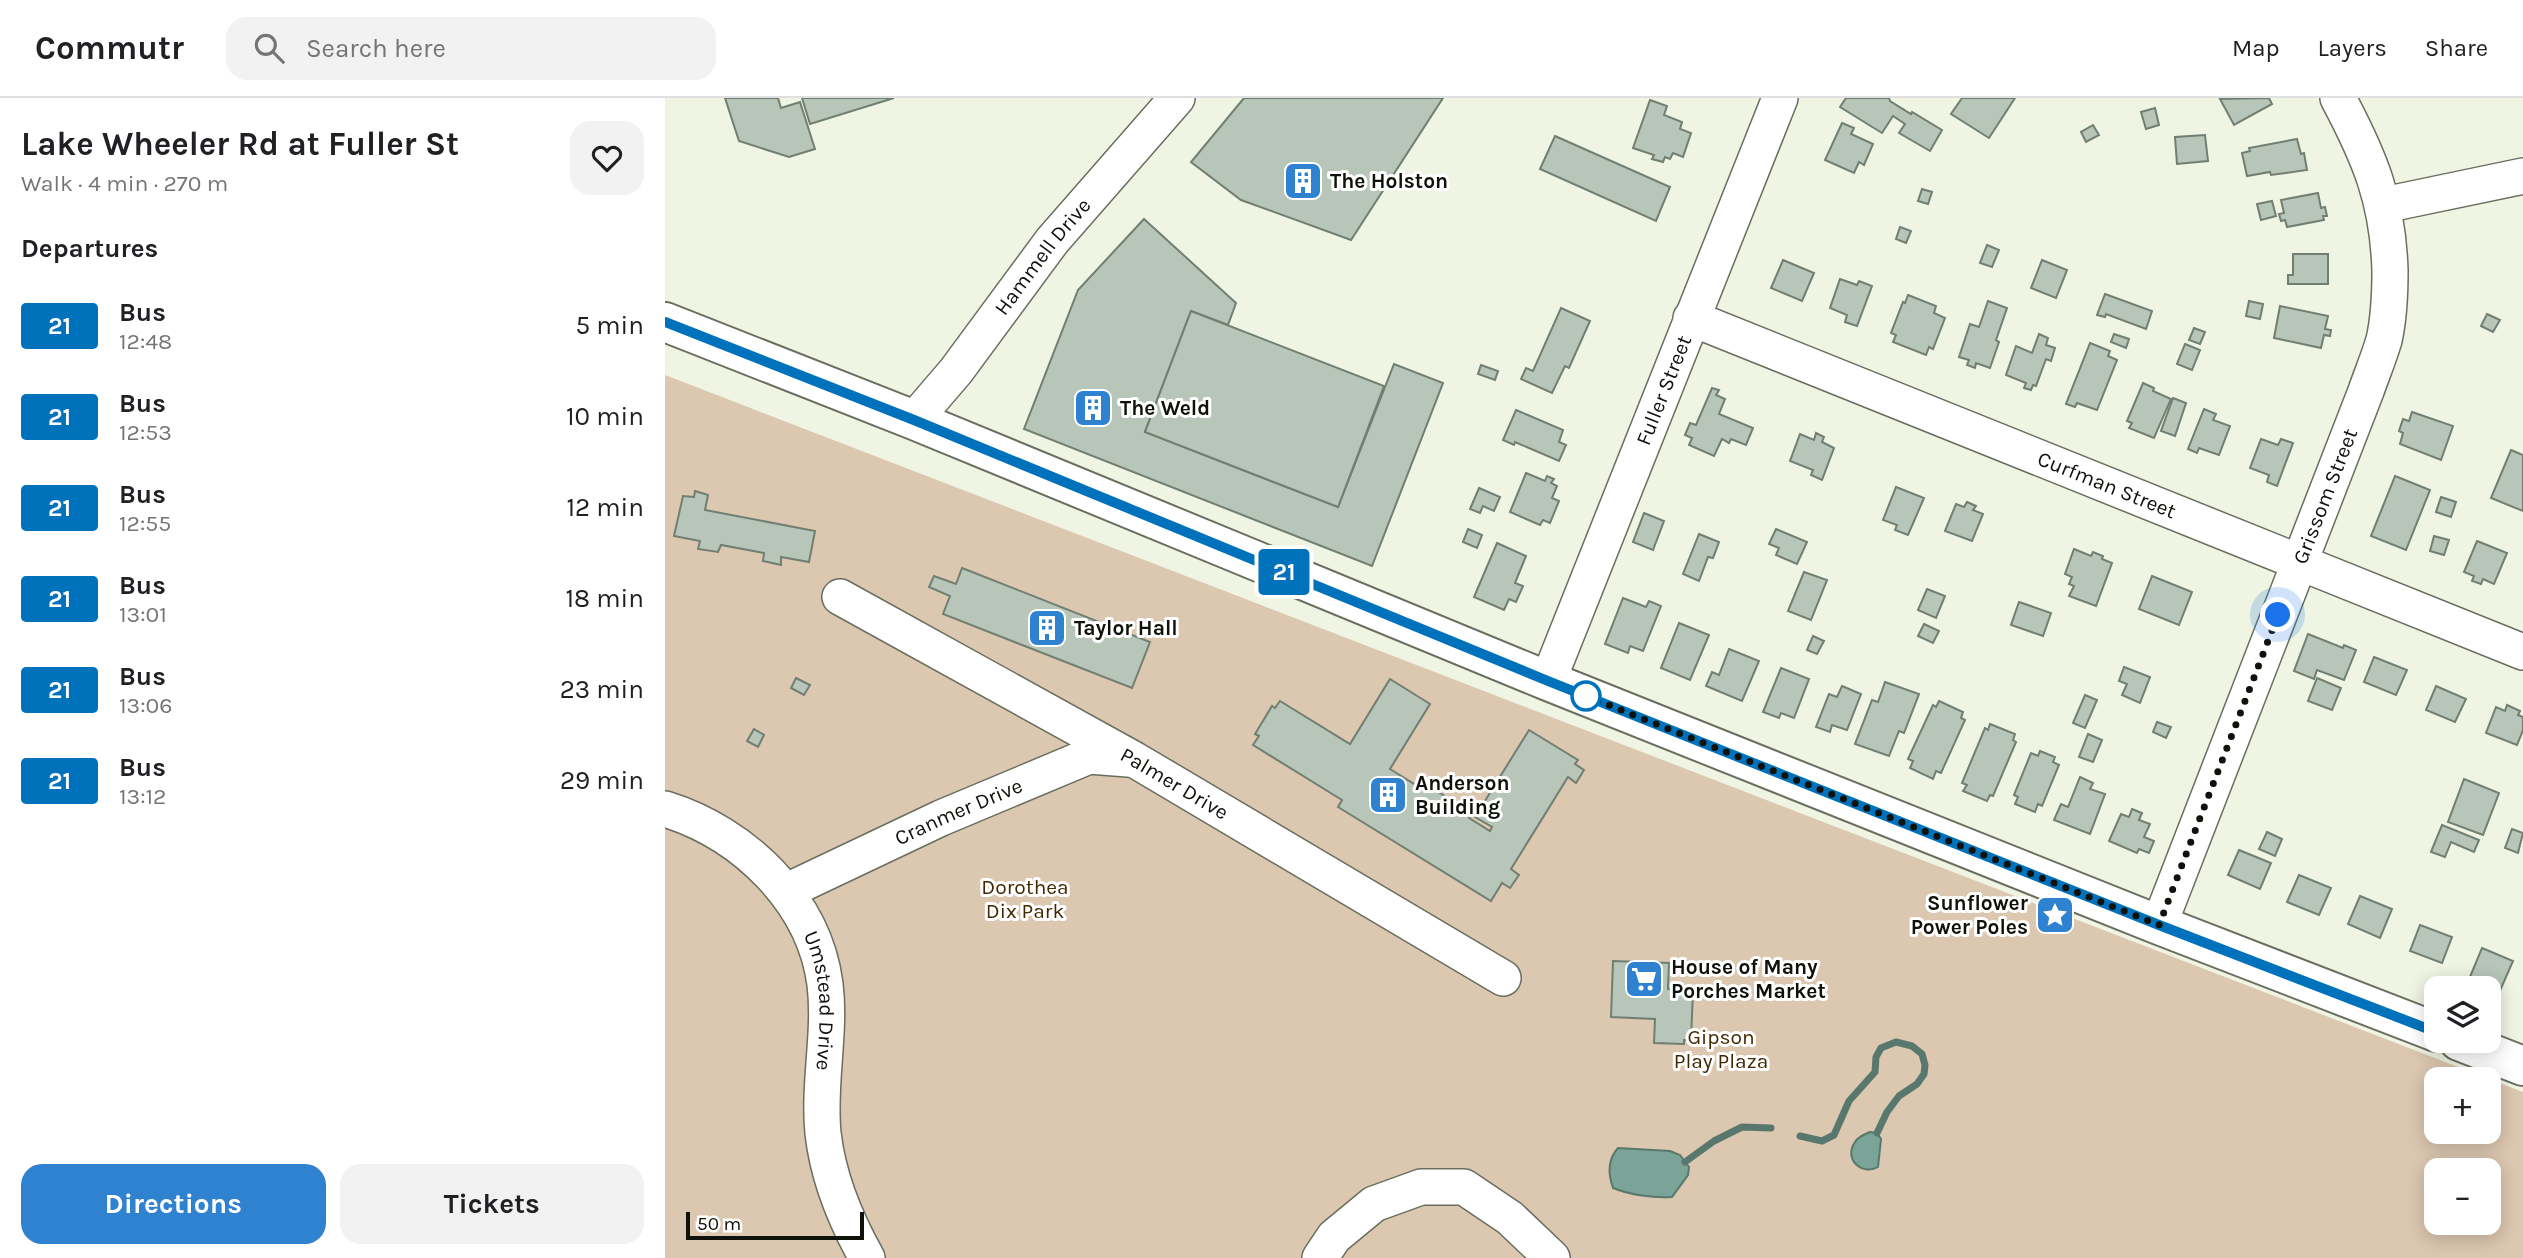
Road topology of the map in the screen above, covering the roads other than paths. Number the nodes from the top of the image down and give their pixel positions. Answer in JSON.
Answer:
{"nodes":[{"id":1,"x":1177,"y":98,"type":"edge"},
{"id":2,"x":1780,"y":98,"type":"edge"},
{"id":3,"x":2338,"y":98,"type":"edge"},
{"id":4,"x":2523,"y":176,"type":"edge"},
{"id":5,"x":2384,"y":205,"type":"junction"},
{"id":6,"x":1691,"y":318,"type":"junction"},
{"id":7,"x":665,"y":322,"type":"edge"},
{"id":8,"x":914,"y":420,"type":"junction"},
{"id":9,"x":2298,"y":563,"type":"junction"},
{"id":10,"x":839,"y":597,"type":"dead end"},
{"id":11,"x":2523,"y":652,"type":"edge"},
{"id":12,"x":1548,"y":681,"type":"junction"},
{"id":13,"x":1135,"y":760,"type":"junction"},
{"id":14,"x":665,"y":809,"type":"edge"},
{"id":15,"x":787,"y":891,"type":"junction"},
{"id":16,"x":2159,"y":925,"type":"junction"},
{"id":17,"x":1503,"y":978,"type":"dead end"},
{"id":18,"x":2424,"y":1027,"type":"edge"},
{"id":19,"x":2490,"y":1053,"type":"edge"},
{"id":20,"x":2523,"y":1066,"type":"edge"},
{"id":21,"x":867,"y":1258,"type":"edge"},
{"id":22,"x":1320,"y":1258,"type":"edge"},
{"id":23,"x":1552,"y":1258,"type":"edge"}],
"edges":[{"from":1,"to":8,"type":"street","name":"Hammell Drive"},
{"from":2,"to":6,"type":"street","name":"Fuller Street"},
{"from":3,"to":5,"type":"street","name":"Grissom Street"},
{"from":4,"to":5,"type":"street"},
{"from":5,"to":9,"type":"street","name":"Grissom Street"},
{"from":6,"to":9,"type":"street","name":"Curfman Street"},
{"from":6,"to":12,"type":"street","name":"Fuller Street"},
{"from":7,"to":8,"type":"main road"},
{"from":8,"to":12,"type":"main road"},
{"from":9,"to":11,"type":"street","name":"Curfman Street"},
{"from":9,"to":16,"type":"street","name":"Grissom Street"},
{"from":10,"to":13,"type":"street","name":"Palmer Drive"},
{"from":12,"to":16,"type":"main road"},
{"from":13,"to":15,"type":"street","name":"Cranmer Drive"},
{"from":13,"to":17,"type":"street","name":"Palmer Drive"},
{"from":14,"to":15,"type":"street","name":"Umstead Drive"},
{"from":15,"to":21,"type":"street","name":"Umstead Drive"},
{"from":16,"to":18,"type":"main road"},
{"from":19,"to":20,"type":"main road"},
{"from":22,"to":23,"type":"street"}]}
